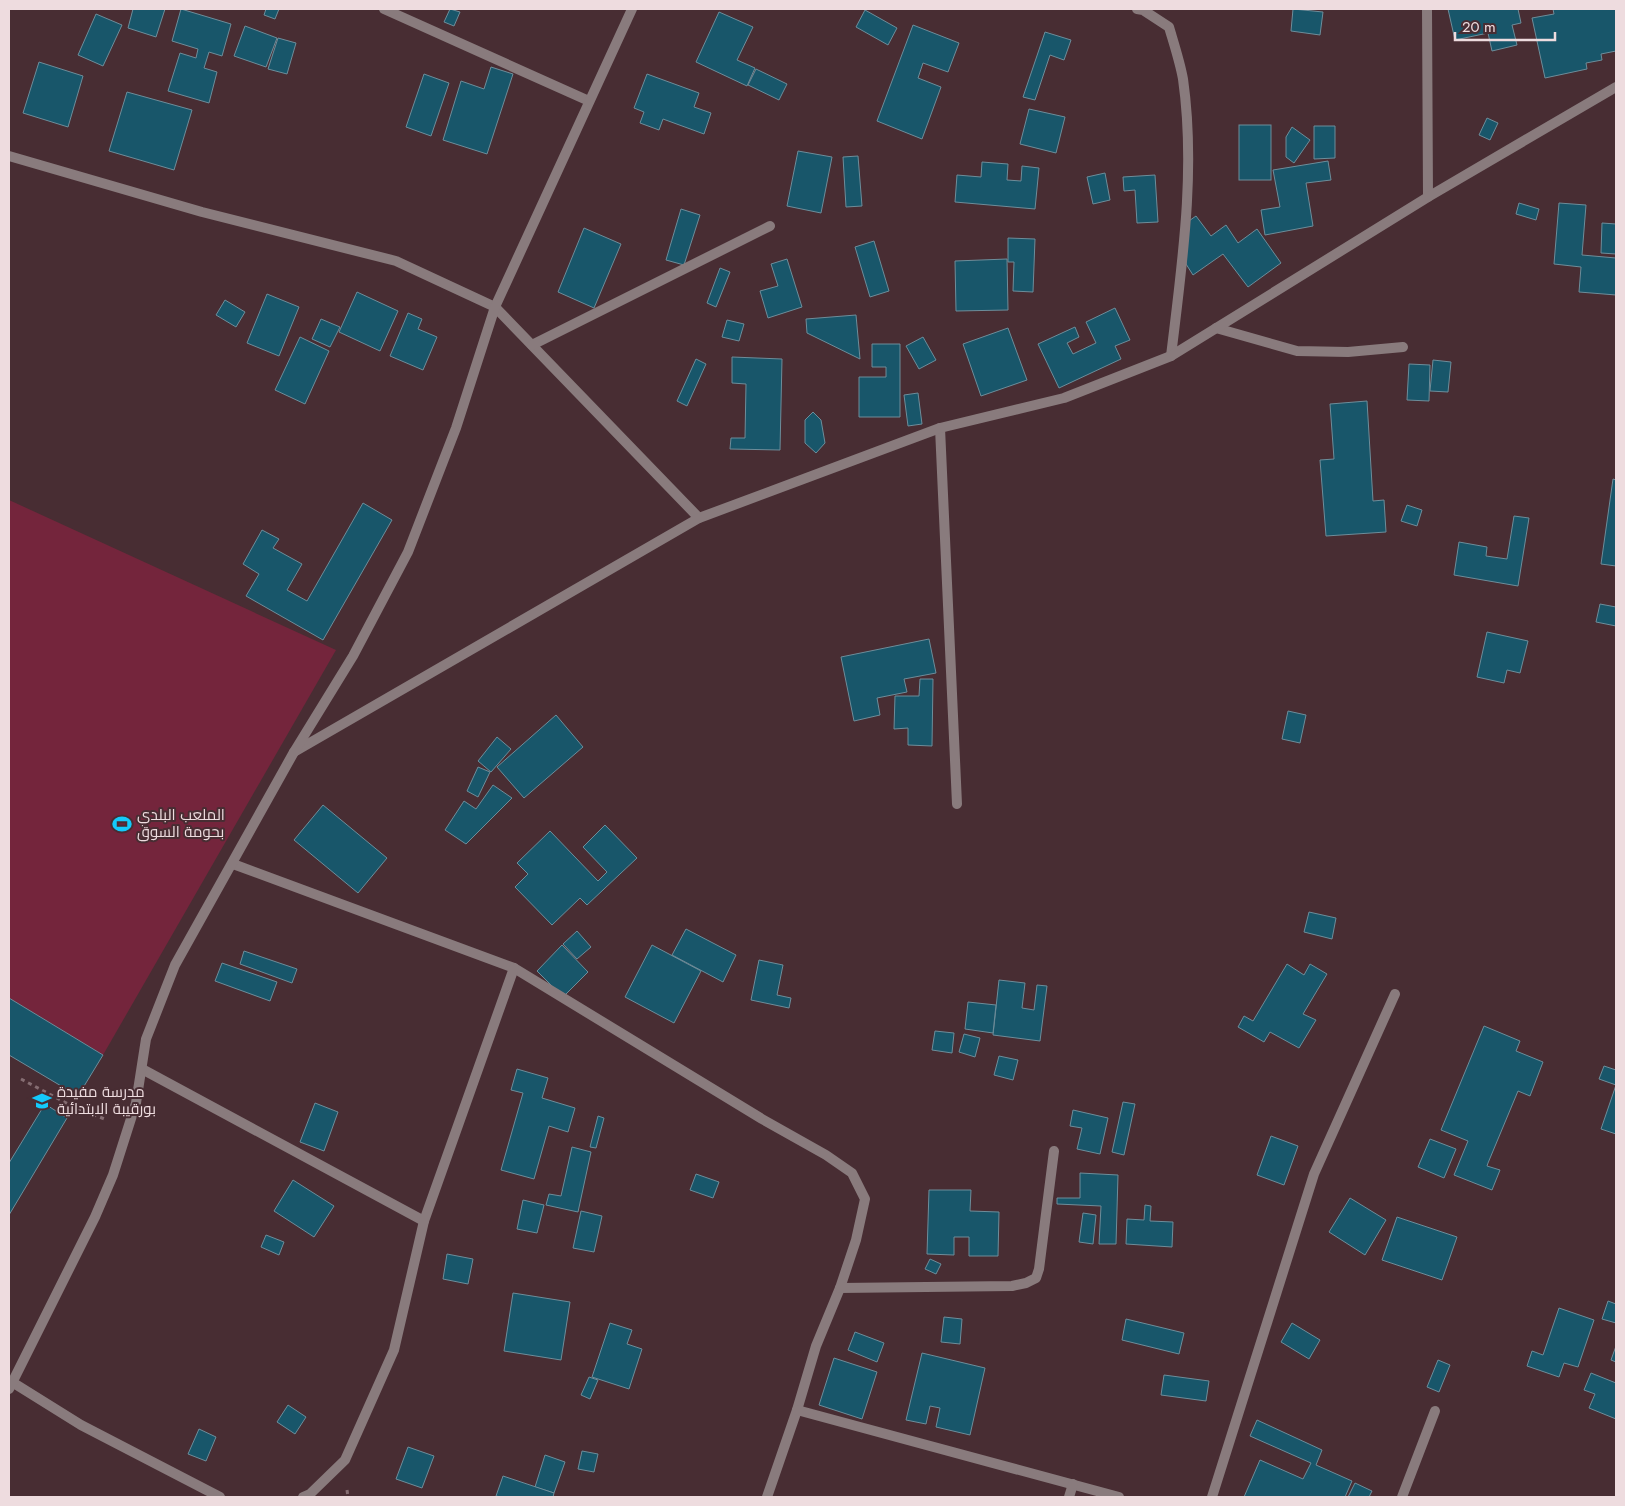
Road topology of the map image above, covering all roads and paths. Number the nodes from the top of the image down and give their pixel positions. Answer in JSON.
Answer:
{"nodes":[{"id":1,"x":384,"y":9,"type":"edge"},
{"id":2,"x":632,"y":9,"type":"edge"},
{"id":3,"x":1136,"y":9,"type":"edge"},
{"id":4,"x":1427,"y":9,"type":"edge"},
{"id":5,"x":1616,"y":87,"type":"edge"},
{"id":6,"x":589,"y":101,"type":"junction"},
{"id":7,"x":9,"y":156,"type":"edge"},
{"id":8,"x":1428,"y":197,"type":"junction"},
{"id":9,"x":770,"y":226,"type":"dead end"},
{"id":10,"x":495,"y":307,"type":"junction"},
{"id":11,"x":1216,"y":328,"type":"junction"},
{"id":12,"x":532,"y":345,"type":"junction"},
{"id":13,"x":1403,"y":347,"type":"dead end"},
{"id":14,"x":1172,"y":356,"type":"junction"},
{"id":15,"x":940,"y":428,"type":"junction"},
{"id":16,"x":699,"y":518,"type":"junction"},
{"id":17,"x":294,"y":752,"type":"junction"},
{"id":18,"x":957,"y":804,"type":"dead end"},
{"id":19,"x":233,"y":864,"type":"junction"},
{"id":20,"x":514,"y":968,"type":"junction"},
{"id":21,"x":1395,"y":994,"type":"dead end"},
{"id":22,"x":142,"y":1069,"type":"junction"},
{"id":23,"x":22,"y":1079,"type":"dead end"},
{"id":24,"x":129,"y":1129,"type":"junction"},
{"id":25,"x":1054,"y":1151,"type":"dead end"},
{"id":26,"x":424,"y":1221,"type":"junction"},
{"id":27,"x":840,"y":1288,"type":"junction"},
{"id":28,"x":11,"y":1385,"type":"edge"},
{"id":29,"x":797,"y":1410,"type":"junction"},
{"id":30,"x":1435,"y":1411,"type":"dead end"},
{"id":31,"x":1073,"y":1484,"type":"junction"},
{"id":32,"x":220,"y":1497,"type":"edge"},
{"id":33,"x":304,"y":1497,"type":"edge"},
{"id":34,"x":767,"y":1497,"type":"edge"},
{"id":35,"x":1068,"y":1497,"type":"edge"},
{"id":36,"x":1119,"y":1497,"type":"edge"},
{"id":37,"x":1212,"y":1497,"type":"edge"},
{"id":38,"x":1402,"y":1497,"type":"edge"}],
"edges":[{"from":1,"to":6,"type":"street"},
{"from":2,"to":6,"type":"street"},
{"from":3,"to":14,"type":"street"},
{"from":4,"to":8,"type":"street"},
{"from":5,"to":8,"type":"street"},
{"from":6,"to":10,"type":"street"},
{"from":7,"to":10,"type":"street"},
{"from":8,"to":11,"type":"street"},
{"from":9,"to":12,"type":"street"},
{"from":10,"to":12,"type":"street"},
{"from":10,"to":17,"type":"street"},
{"from":11,"to":13,"type":"street"},
{"from":11,"to":14,"type":"street"},
{"from":12,"to":16,"type":"street"},
{"from":14,"to":15,"type":"street"},
{"from":15,"to":16,"type":"street"},
{"from":15,"to":18,"type":"street"},
{"from":16,"to":17,"type":"street"},
{"from":17,"to":19,"type":"street"},
{"from":19,"to":20,"type":"street"},
{"from":19,"to":22,"type":"street"},
{"from":20,"to":26,"type":"street"},
{"from":20,"to":27,"type":"street"},
{"from":21,"to":37,"type":"street"},
{"from":22,"to":24,"type":"street"},
{"from":22,"to":26,"type":"street"},
{"from":23,"to":24,"type":"path"},
{"from":24,"to":28,"type":"street"},
{"from":25,"to":27,"type":"street"},
{"from":26,"to":33,"type":"street"},
{"from":27,"to":29,"type":"street"},
{"from":28,"to":32,"type":"street"},
{"from":29,"to":31,"type":"street"},
{"from":29,"to":34,"type":"street"},
{"from":30,"to":38,"type":"street"},
{"from":31,"to":35,"type":"street"},
{"from":31,"to":36,"type":"street"}]}
